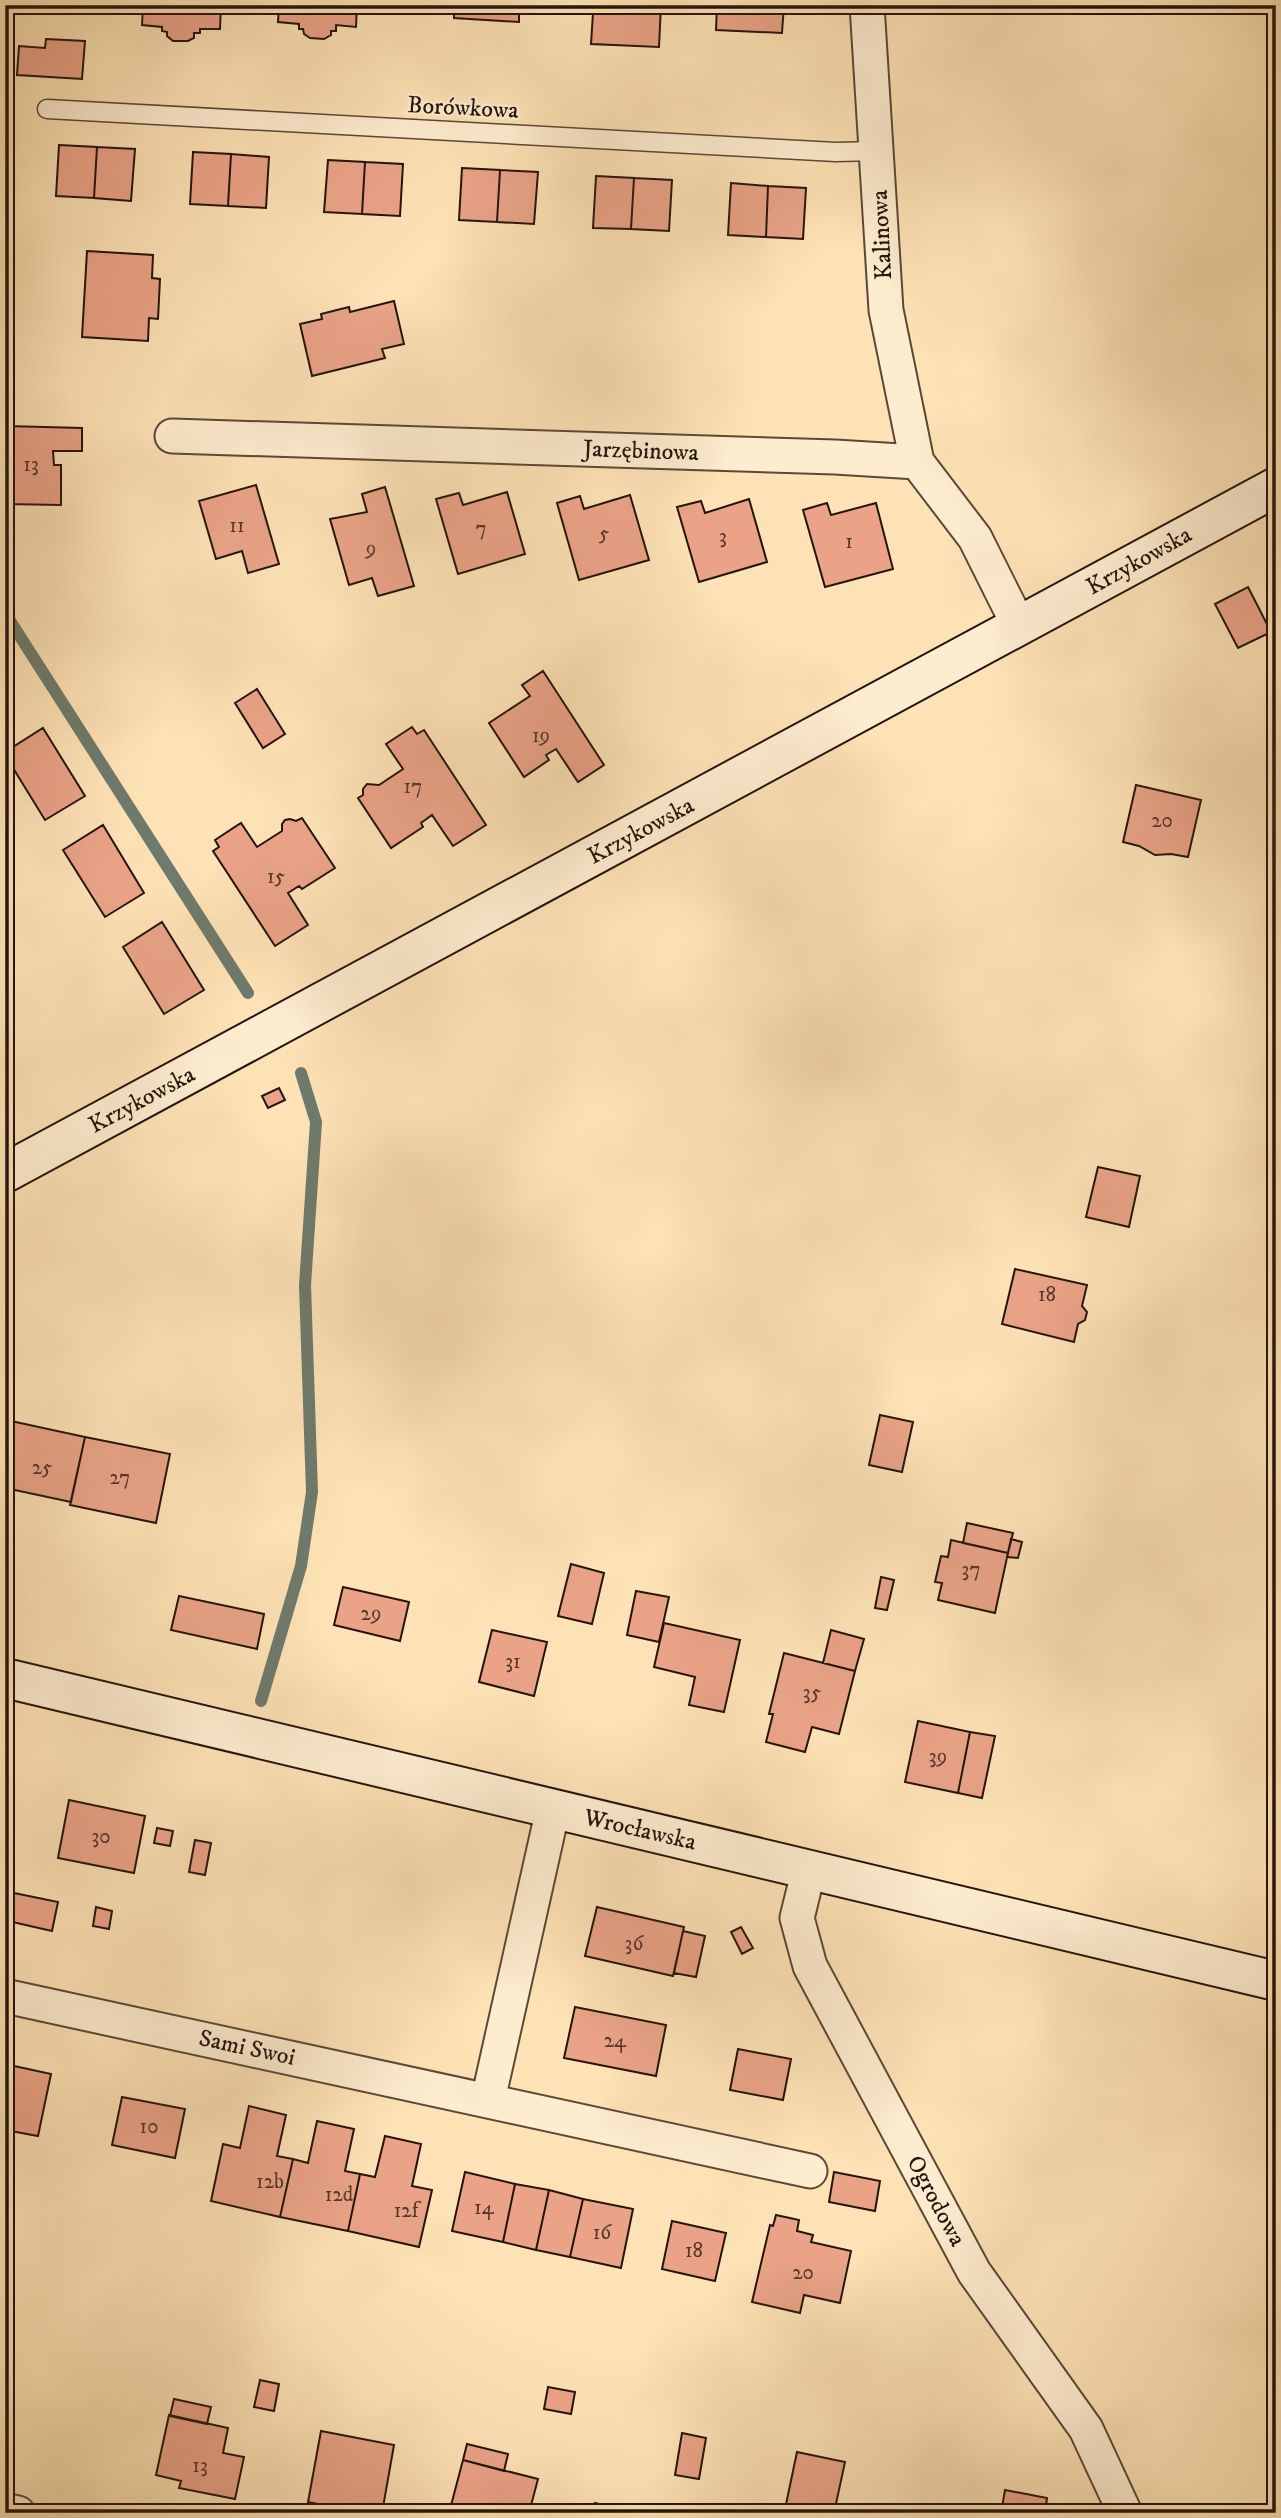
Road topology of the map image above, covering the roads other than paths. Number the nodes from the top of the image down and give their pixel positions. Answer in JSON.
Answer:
{"nodes":[{"id":1,"x":867,"y":5,"type":"edge"},
{"id":2,"x":47,"y":110,"type":"dead end"},
{"id":3,"x":877,"y":151,"type":"junction"},
{"id":4,"x":172,"y":436,"type":"dead end"},
{"id":5,"x":917,"y":462,"type":"junction"},
{"id":6,"x":1276,"y":487,"type":"edge"},
{"id":7,"x":1019,"y":626,"type":"junction"},
{"id":8,"x":5,"y":1173,"type":"edge"},
{"id":9,"x":5,"y":1678,"type":"edge"},
{"id":10,"x":554,"y":1809,"type":"junction"},
{"id":11,"x":809,"y":1869,"type":"junction"},
{"id":12,"x":1276,"y":1981,"type":"edge"},
{"id":13,"x":5,"y":1996,"type":"edge"},
{"id":14,"x":488,"y":2101,"type":"junction"},
{"id":15,"x":810,"y":2171,"type":"dead end"},
{"id":16,"x":5,"y":2510,"type":"edge"},
{"id":17,"x":18,"y":2513,"type":"edge"},
{"id":18,"x":1125,"y":2513,"type":"edge"}],
"edges":[{"from":1,"to":3,"type":"street","name":"Kalinowa"},
{"from":2,"to":3,"type":"lane","name":"Borówkowa"},
{"from":3,"to":5,"type":"street","name":"Kalinowa"},
{"from":4,"to":5,"type":"street","name":"Jarzębinowa"},
{"from":5,"to":7,"type":"street"},
{"from":6,"to":7,"type":"street","name":"Krzykowska"},
{"from":7,"to":8,"type":"street","name":"Krzykowska"},
{"from":9,"to":10,"type":"street","name":"Wrocławska"},
{"from":10,"to":11,"type":"street","name":"Wrocławska"},
{"from":10,"to":14,"type":"street"},
{"from":11,"to":12,"type":"street","name":"Wrocławska"},
{"from":11,"to":18,"type":"street","name":"Ogrodowa"},
{"from":13,"to":14,"type":"street","name":"Sami Swoi"},
{"from":14,"to":15,"type":"street","name":"Sami Swoi"},
{"from":16,"to":17,"type":"street"}]}
